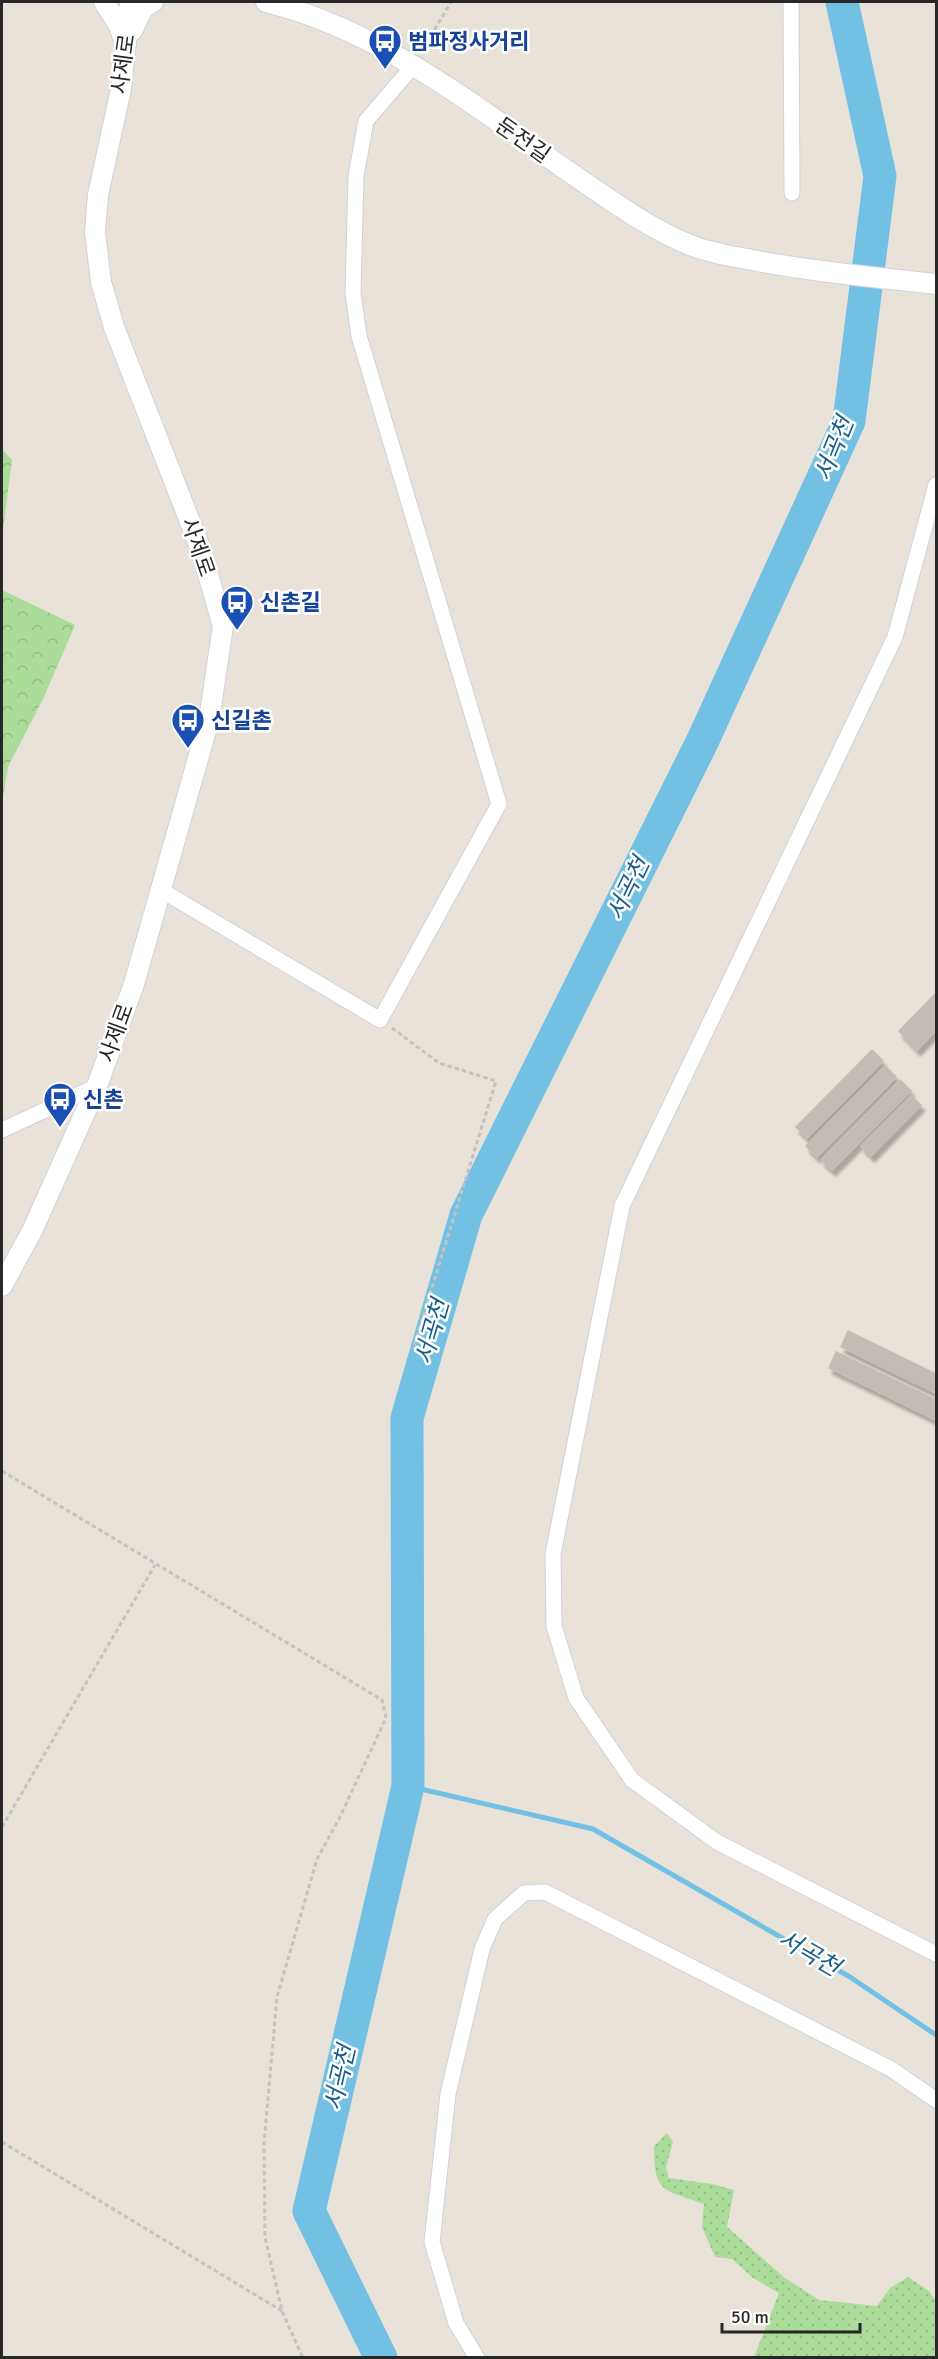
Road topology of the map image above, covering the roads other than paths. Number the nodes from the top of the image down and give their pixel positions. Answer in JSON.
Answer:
{"nodes":[{"id":1,"x":104,"y":2,"type":"edge"},
{"id":2,"x":130,"y":2,"type":"edge"},
{"id":3,"x":153,"y":2,"type":"edge"},
{"id":4,"x":266,"y":2,"type":"edge"},
{"id":5,"x":791,"y":2,"type":"edge"},
{"id":6,"x":126,"y":45,"type":"junction"},
{"id":7,"x":413,"y":66,"type":"junction"},
{"id":8,"x":792,"y":193,"type":"dead end"},
{"id":9,"x":936,"y":284,"type":"edge"},
{"id":10,"x":936,"y":485,"type":"edge"},
{"id":11,"x":161,"y":890,"type":"junction"},
{"id":12,"x":97,"y":1086,"type":"junction"},
{"id":13,"x":2,"y":1130,"type":"edge"},
{"id":14,"x":2,"y":1286,"type":"edge"},
{"id":15,"x":936,"y":1954,"type":"edge"},
{"id":16,"x":936,"y":2100,"type":"edge"},
{"id":17,"x":477,"y":2358,"type":"edge"}],
"edges":[{"from":1,"to":6,"type":"street"},
{"from":2,"to":6,"type":"street","name":"사제로"},
{"from":3,"to":6,"type":"street"},
{"from":4,"to":7,"type":"street","name":"둔전길"},
{"from":5,"to":8,"type":"street"},
{"from":6,"to":11,"type":"street","name":"사제로"},
{"from":7,"to":9,"type":"street","name":"둔전길"},
{"from":7,"to":11,"type":"street"},
{"from":10,"to":15,"type":"street"},
{"from":11,"to":12,"type":"street","name":"사제로"},
{"from":12,"to":13,"type":"street"},
{"from":12,"to":14,"type":"street","name":"사제로"},
{"from":16,"to":17,"type":"street"}]}
